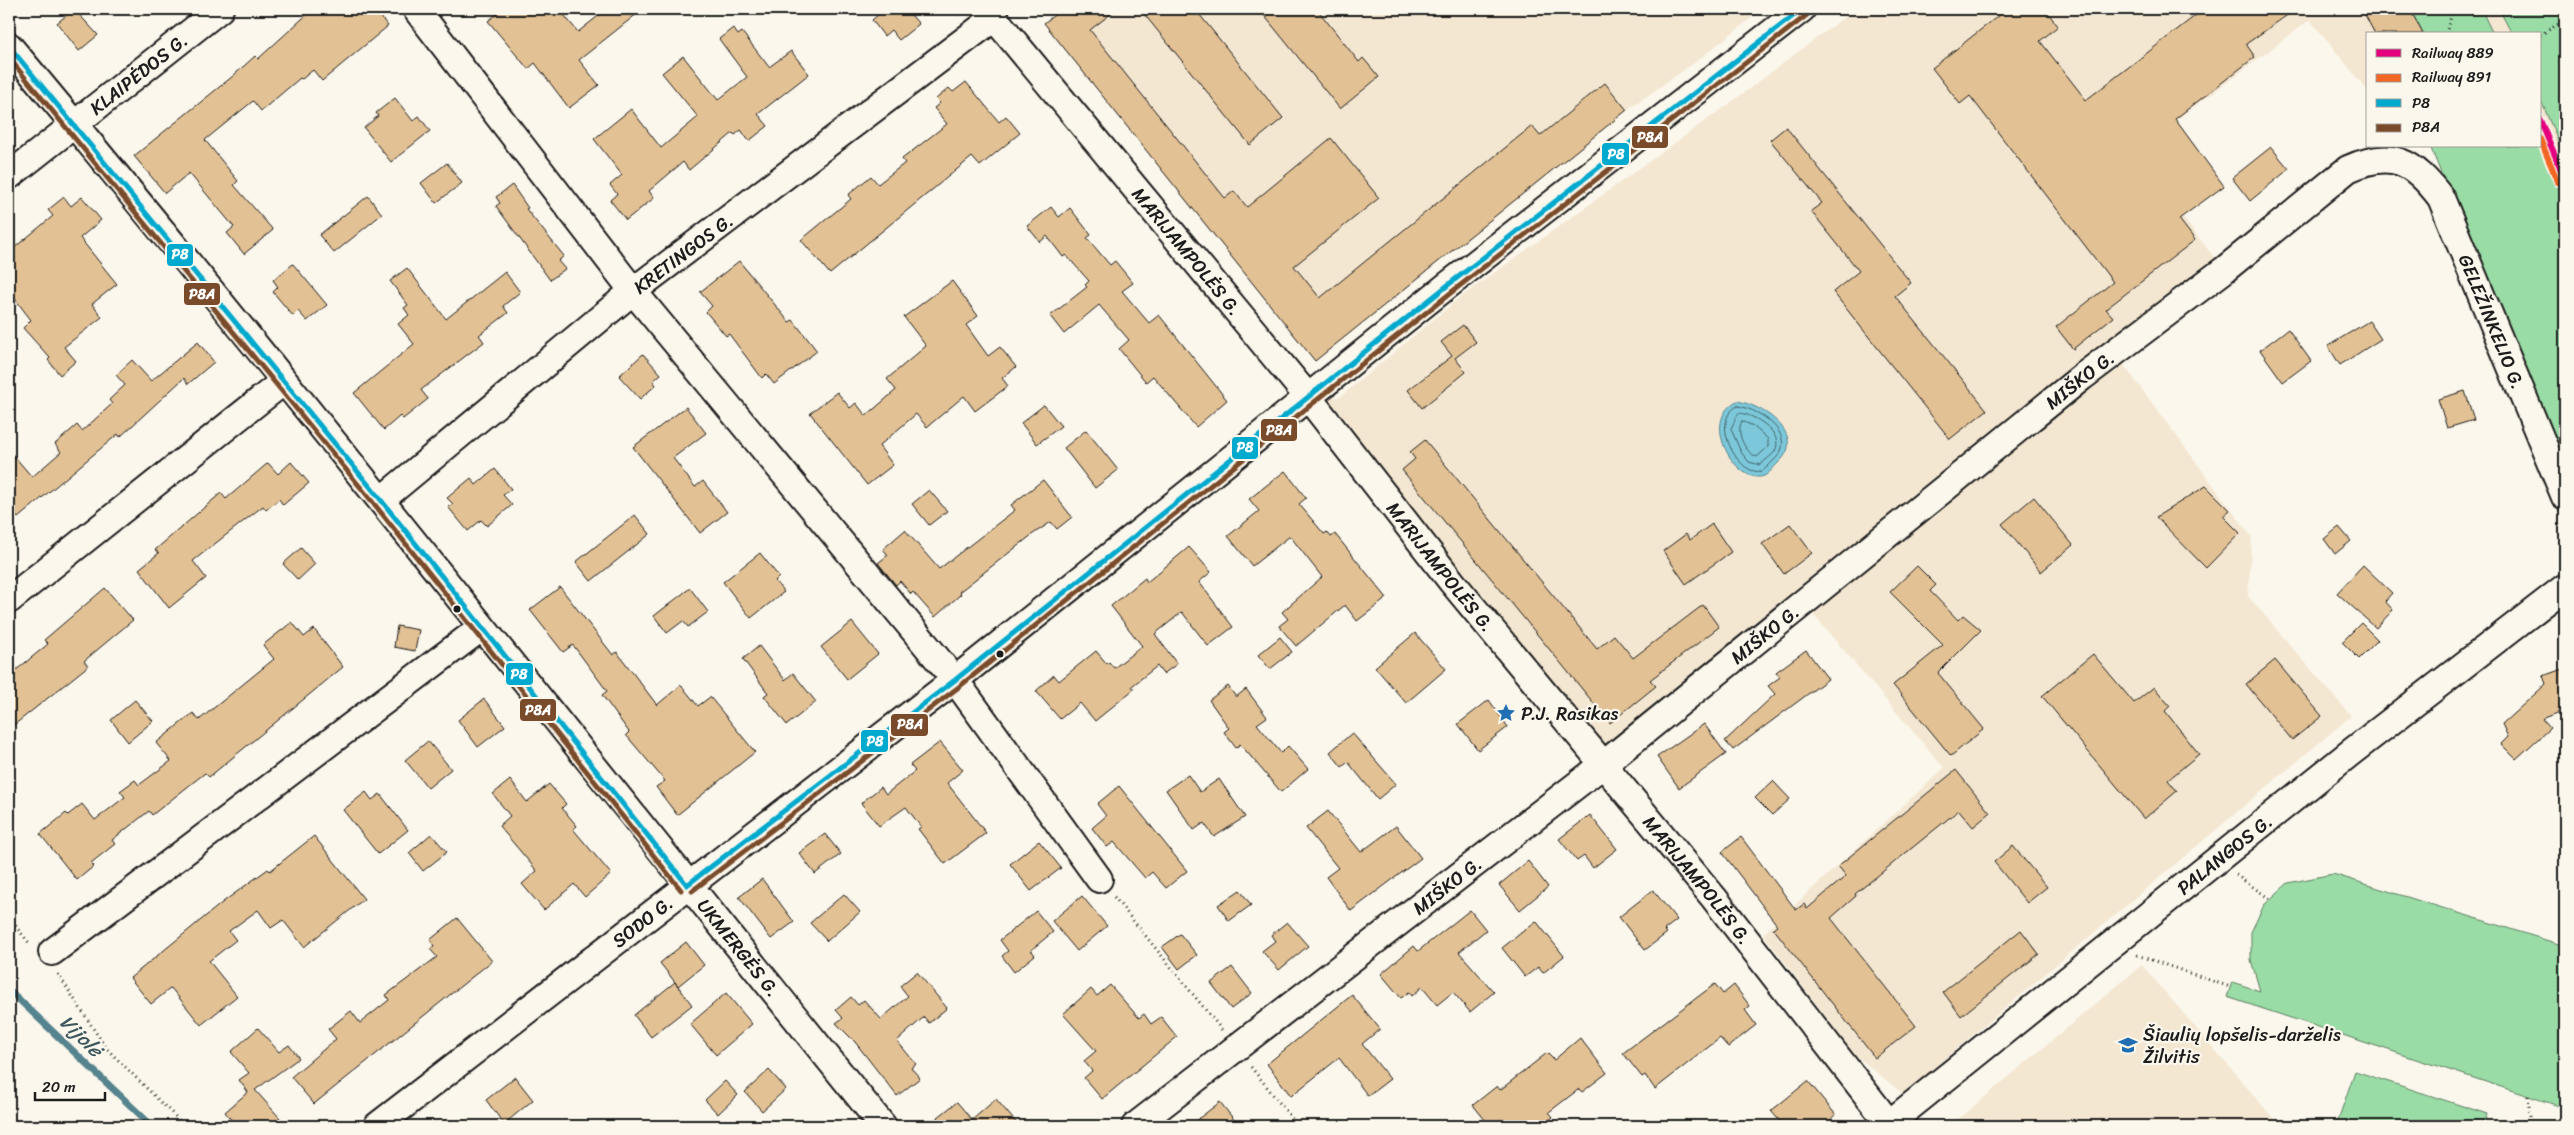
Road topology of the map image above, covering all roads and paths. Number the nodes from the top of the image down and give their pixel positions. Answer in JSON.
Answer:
{"nodes":[{"id":1,"x":220,"y":9,"type":"edge"},
{"id":2,"x":416,"y":9,"type":"edge"},
{"id":3,"x":1802,"y":9,"type":"edge"},
{"id":4,"x":2453,"y":9,"type":"edge"},
{"id":5,"x":991,"y":13,"type":"edge"},
{"id":6,"x":2565,"y":20,"type":"edge"},
{"id":7,"x":2447,"y":32,"type":"edge"},
{"id":8,"x":2542,"y":33,"type":"edge"},
{"id":9,"x":9,"y":46,"type":"edge"},
{"id":10,"x":74,"y":124,"type":"junction"},
{"id":11,"x":2398,"y":161,"type":"joint"},
{"id":12,"x":9,"y":176,"type":"edge"},
{"id":13,"x":633,"y":291,"type":"junction"},
{"id":14,"x":284,"y":382,"type":"junction"},
{"id":15,"x":1308,"y":397,"type":"junction"},
{"id":16,"x":2565,"y":497,"type":"edge"},
{"id":17,"x":381,"y":500,"type":"junction"},
{"id":18,"x":2565,"y":587,"type":"edge"},
{"id":19,"x":9,"y":600,"type":"edge"},
{"id":20,"x":482,"y":628,"type":"junction"},
{"id":21,"x":954,"y":680,"type":"junction"},
{"id":22,"x":1604,"y":764,"type":"junction"},
{"id":23,"x":2217,"y":860,"type":"junction"},
{"id":24,"x":1099,"y":879,"type":"joint"},
{"id":25,"x":687,"y":885,"type":"junction"},
{"id":26,"x":2270,"y":899,"type":"dead end"},
{"id":27,"x":9,"y":912,"type":"edge"},
{"id":28,"x":2111,"y":946,"type":"junction"},
{"id":29,"x":48,"y":951,"type":"junction"},
{"id":30,"x":2230,"y":987,"type":"dead end"},
{"id":31,"x":1235,"y":1047,"type":"junction"},
{"id":32,"x":2528,"y":1096,"type":"dead end"},
{"id":33,"x":185,"y":1126,"type":"edge"},
{"id":34,"x":378,"y":1126,"type":"edge"},
{"id":35,"x":883,"y":1126,"type":"edge"},
{"id":36,"x":1135,"y":1126,"type":"edge"},
{"id":37,"x":1298,"y":1126,"type":"edge"},
{"id":38,"x":1889,"y":1126,"type":"edge"},
{"id":39,"x":2531,"y":1126,"type":"edge"}],
"edges":[{"from":1,"to":10,"type":"street","name":"KLAIPĖDOS G."},
{"from":2,"to":13,"type":"street"},
{"from":3,"to":15,"type":"street","name":"SODO G."},
{"from":4,"to":7,"type":"path"},
{"from":5,"to":13,"type":"street","name":"KRETINGOS G."},
{"from":5,"to":15,"type":"street","name":"MARIJAMPOLĖS G."},
{"from":6,"to":8,"type":"path"},
{"from":9,"to":10,"type":"street","name":"UKMERGĖS G."},
{"from":10,"to":12,"type":"street","name":"KLAIPĖDOS G."},
{"from":10,"to":14,"type":"street","name":"UKMERGĖS G."},
{"from":11,"to":16,"type":"street","name":"GELEŽINKELIO G."},
{"from":11,"to":22,"type":"street","name":"MIŠKO G."},
{"from":13,"to":17,"type":"street","name":"KRETINGOS G."},
{"from":13,"to":21,"type":"street"},
{"from":14,"to":17,"type":"street","name":"UKMERGĖS G."},
{"from":14,"to":19,"type":"street"},
{"from":15,"to":21,"type":"street","name":"SODO G."},
{"from":15,"to":22,"type":"street","name":"MARIJAMPOLĖS G."},
{"from":17,"to":20,"type":"street","name":"UKMERGĖS G."},
{"from":18,"to":23,"type":"street","name":"PALANGOS G."},
{"from":20,"to":25,"type":"street","name":"UKMERGĖS G."},
{"from":20,"to":29,"type":"street"},
{"from":21,"to":24,"type":"street"},
{"from":21,"to":25,"type":"street","name":"SODO G."},
{"from":22,"to":31,"type":"street","name":"MIŠKO G."},
{"from":22,"to":38,"type":"street","name":"MARIJAMPOLĖS G."},
{"from":23,"to":26,"type":"path"},
{"from":23,"to":28,"type":"street","name":"PALANGOS G."},
{"from":24,"to":31,"type":"path"},
{"from":25,"to":34,"type":"street","name":"SODO G."},
{"from":25,"to":35,"type":"street","name":"UKMERGĖS G."},
{"from":27,"to":29,"type":"path"},
{"from":28,"to":30,"type":"path"},
{"from":28,"to":38,"type":"street","name":"PALANGOS G."},
{"from":29,"to":33,"type":"path"},
{"from":31,"to":36,"type":"street","name":"MIŠKO G."},
{"from":31,"to":37,"type":"path"},
{"from":32,"to":39,"type":"path"}]}
